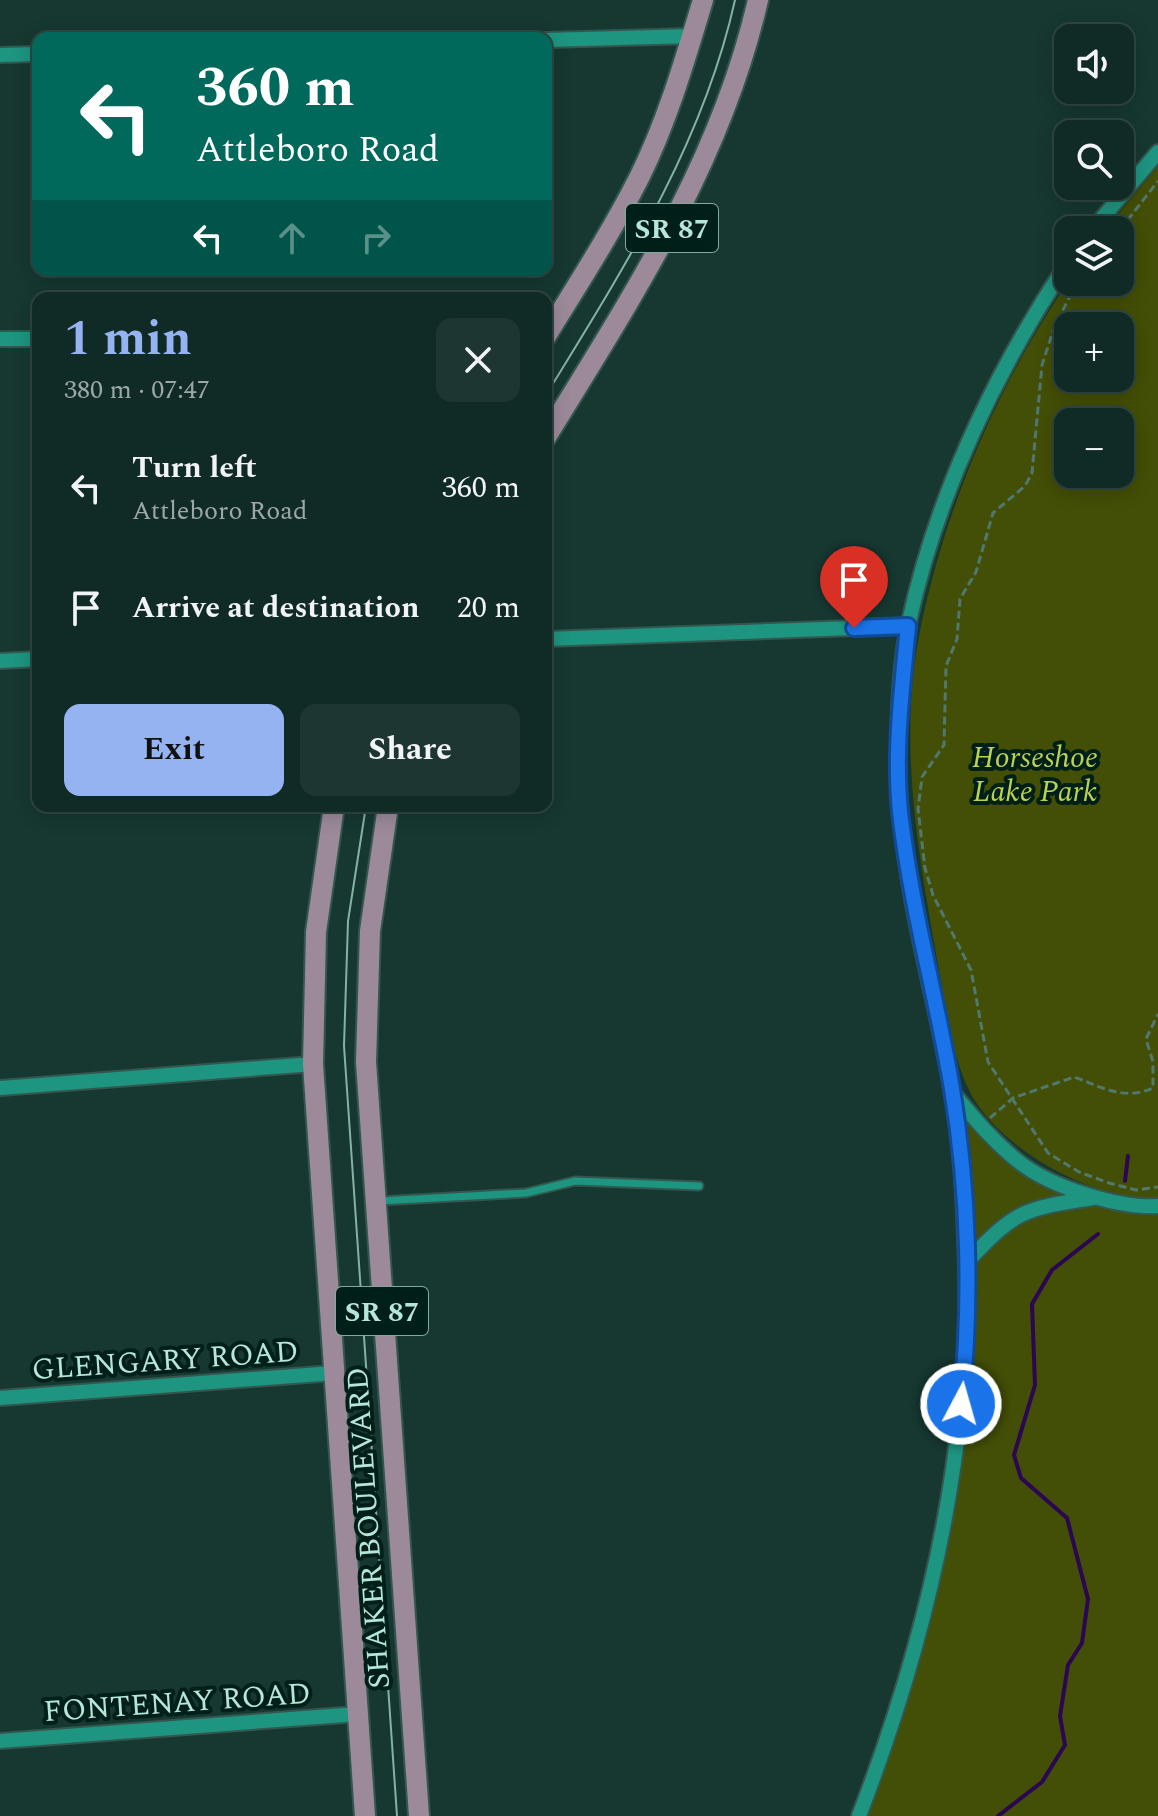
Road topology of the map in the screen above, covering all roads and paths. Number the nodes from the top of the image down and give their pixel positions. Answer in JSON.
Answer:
{"nodes":[{"id":1,"x":703,"y":0,"type":"edge"},
{"id":2,"x":758,"y":0,"type":"edge"},
{"id":3,"x":692,"y":36,"type":"junction"},
{"id":4,"x":552,"y":40,"type":"edge"},
{"id":5,"x":32,"y":54,"type":"edge"},
{"id":6,"x":0,"y":55,"type":"edge"},
{"id":7,"x":1158,"y":152,"type":"edge"},
{"id":8,"x":1158,"y":181,"type":"edge"},
{"id":9,"x":1104,"y":216,"type":"edge"},
{"id":10,"x":1131,"y":216,"type":"edge"},
{"id":11,"x":1054,"y":286,"type":"edge"},
{"id":12,"x":1070,"y":296,"type":"edge"},
{"id":13,"x":552,"y":326,"type":"edge"},
{"id":14,"x":0,"y":339,"type":"edge"},
{"id":15,"x":32,"y":339,"type":"edge"},
{"id":16,"x":552,"y":427,"type":"edge"},
{"id":17,"x":908,"y":626,"type":"junction"},
{"id":18,"x":552,"y":639,"type":"edge"},
{"id":19,"x":32,"y":659,"type":"edge"},
{"id":20,"x":0,"y":661,"type":"edge"},
{"id":21,"x":333,"y":812,"type":"edge"},
{"id":22,"x":387,"y":812,"type":"edge"},
{"id":23,"x":1158,"y":1014,"type":"edge"},
{"id":24,"x":313,"y":1064,"type":"junction"},
{"id":25,"x":0,"y":1088,"type":"edge"},
{"id":26,"x":952,"y":1092,"type":"junction"},
{"id":27,"x":1013,"y":1098,"type":"junction"},
{"id":28,"x":982,"y":1126,"type":"junction"},
{"id":29,"x":699,"y":1186,"type":"dead end"},
{"id":30,"x":1158,"y":1187,"type":"edge"},
{"id":31,"x":1094,"y":1198,"type":"junction"},
{"id":32,"x":375,"y":1201,"type":"junction"},
{"id":33,"x":1158,"y":1206,"type":"edge"},
{"id":34,"x":966,"y":1263,"type":"junction"},
{"id":35,"x":334,"y":1373,"type":"junction"},
{"id":36,"x":0,"y":1398,"type":"edge"},
{"id":37,"x":358,"y":1714,"type":"junction"},
{"id":38,"x":0,"y":1741,"type":"edge"},
{"id":39,"x":365,"y":1816,"type":"edge"},
{"id":40,"x":419,"y":1816,"type":"edge"},
{"id":41,"x":859,"y":1816,"type":"edge"}],
"edges":[{"from":1,"to":3,"type":"main road","number":"SR 87"},
{"from":2,"to":16,"type":"main road","number":"SR 87"},
{"from":3,"to":4,"type":"street"},
{"from":3,"to":13,"type":"main road","number":"SR 87"},
{"from":5,"to":6,"type":"street"},
{"from":7,"to":9,"type":"street"},
{"from":8,"to":10,"type":"path"},
{"from":11,"to":17,"type":"street"},
{"from":12,"to":27,"type":"path"},
{"from":14,"to":15,"type":"street"},
{"from":17,"to":18,"type":"street"},
{"from":17,"to":26,"type":"street"},
{"from":19,"to":20,"type":"street"},
{"from":21,"to":24,"type":"main road","name":"SHAKER BOULEVARD","number":"SR 87"},
{"from":22,"to":32,"type":"main road","name":"SHAKER BOULEVARD","number":"SR 87"},
{"from":23,"to":27,"type":"path"},
{"from":24,"to":25,"type":"street"},
{"from":24,"to":35,"type":"main road","name":"SHAKER BOULEVARD","number":"SR 87"},
{"from":26,"to":28,"type":"street"},
{"from":26,"to":34,"type":"street"},
{"from":27,"to":28,"type":"path"},
{"from":27,"to":30,"type":"path"},
{"from":28,"to":31,"type":"street"},
{"from":29,"to":32,"type":"lane"},
{"from":31,"to":33,"type":"street"},
{"from":31,"to":34,"type":"street"},
{"from":32,"to":40,"type":"main road","name":"SHAKER BOULEVARD","number":"SR 87"},
{"from":34,"to":41,"type":"street"},
{"from":35,"to":36,"type":"street","name":"GLENGARY ROAD"},
{"from":35,"to":37,"type":"main road","name":"SHAKER BOULEVARD","number":"SR 87"},
{"from":37,"to":38,"type":"street","name":"FONTENAY ROAD"},
{"from":37,"to":39,"type":"main road","name":"SHAKER BOULEVARD","number":"SR 87"}]}
